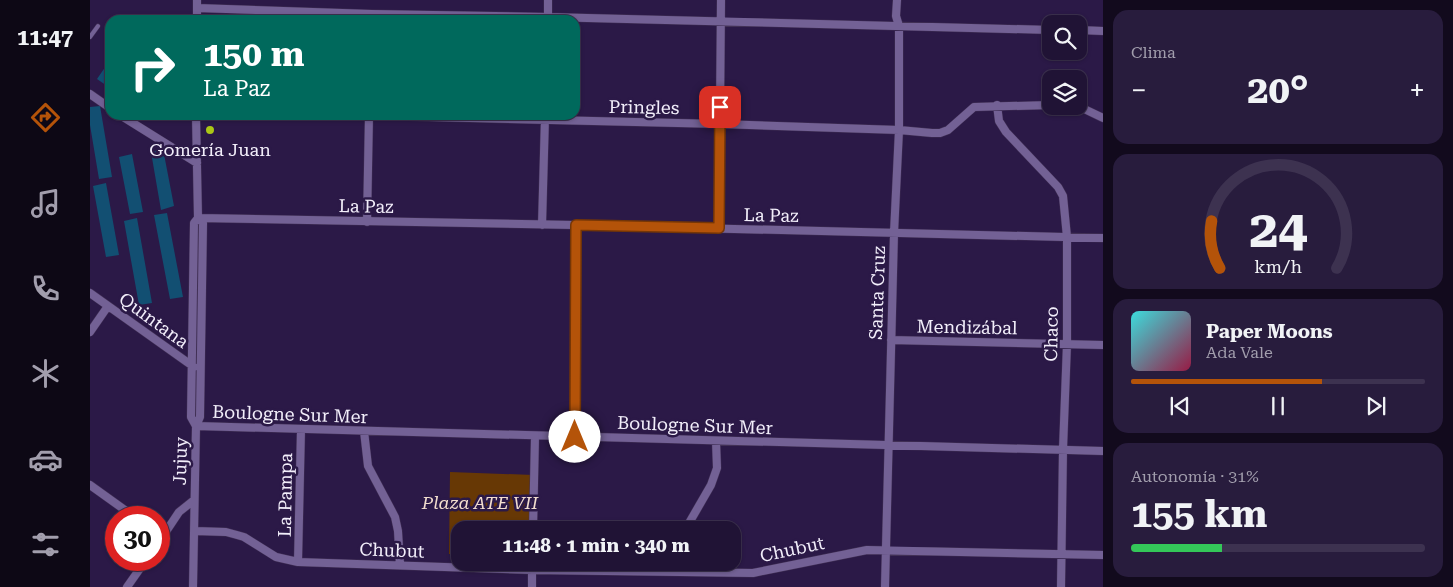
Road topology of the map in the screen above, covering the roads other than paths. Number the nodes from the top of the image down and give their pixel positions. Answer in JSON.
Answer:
{"nodes":[{"id":1,"x":548,"y":0,"type":"edge"},
{"id":2,"x":722,"y":0,"type":"edge"},
{"id":3,"x":897,"y":0,"type":"edge"},
{"id":4,"x":197,"y":4,"type":"edge"},
{"id":5,"x":345,"y":15,"type":"edge"},
{"id":6,"x":548,"y":15,"type":"edge"},
{"id":7,"x":580,"y":19,"type":"edge"},
{"id":8,"x":721,"y":21,"type":"junction"},
{"id":9,"x":98,"y":26,"type":"dead end"},
{"id":10,"x":899,"y":26,"type":"junction"},
{"id":11,"x":1042,"y":30,"type":"edge"},
{"id":12,"x":1087,"y":30,"type":"edge"},
{"id":13,"x":1103,"y":31,"type":"edge"},
{"id":14,"x":90,"y":37,"type":"edge"},
{"id":15,"x":90,"y":94,"type":"edge"},
{"id":16,"x":105,"y":104,"type":"edge"},
{"id":17,"x":997,"y":105,"type":"junction"},
{"id":18,"x":1042,"y":105,"type":"edge"},
{"id":19,"x":1087,"y":110,"type":"edge"},
{"id":20,"x":580,"y":118,"type":"edge"},
{"id":21,"x":1103,"y":118,"type":"edge"},
{"id":22,"x":128,"y":120,"type":"edge"},
{"id":23,"x":196,"y":120,"type":"edge"},
{"id":24,"x":369,"y":120,"type":"edge"},
{"id":25,"x":545,"y":120,"type":"edge"},
{"id":26,"x":720,"y":124,"type":"junction"},
{"id":27,"x":900,"y":130,"type":"junction"},
{"id":28,"x":197,"y":163,"type":"junction"},
{"id":29,"x":198,"y":218,"type":"junction"},
{"id":30,"x":367,"y":222,"type":"junction"},
{"id":31,"x":542,"y":225,"type":"junction"},
{"id":32,"x":576,"y":225,"type":"junction"},
{"id":33,"x":719,"y":228,"type":"junction"},
{"id":34,"x":894,"y":233,"type":"junction"},
{"id":35,"x":1067,"y":237,"type":"junction"},
{"id":36,"x":1103,"y":238,"type":"edge"},
{"id":37,"x":90,"y":293,"type":"edge"},
{"id":38,"x":108,"y":306,"type":"junction"},
{"id":39,"x":90,"y":332,"type":"edge"},
{"id":40,"x":891,"y":340,"type":"junction"},
{"id":41,"x":1067,"y":344,"type":"junction"},
{"id":42,"x":1103,"y":345,"type":"edge"},
{"id":43,"x":191,"y":365,"type":"junction"},
{"id":44,"x":200,"y":371,"type":"junction"},
{"id":45,"x":196,"y":426,"type":"junction"},
{"id":46,"x":301,"y":429,"type":"junction"},
{"id":47,"x":364,"y":431,"type":"junction"},
{"id":48,"x":535,"y":436,"type":"junction"},
{"id":49,"x":575,"y":437,"type":"junction"},
{"id":50,"x":716,"y":441,"type":"junction"},
{"id":51,"x":888,"y":445,"type":"junction"},
{"id":52,"x":1063,"y":449,"type":"junction"},
{"id":53,"x":1103,"y":451,"type":"edge"},
{"id":54,"x":90,"y":485,"type":"edge"},
{"id":55,"x":194,"y":500,"type":"junction"},
{"id":56,"x":119,"y":506,"type":"edge"},
{"id":57,"x":533,"y":521,"type":"edge"},
{"id":58,"x":690,"y":521,"type":"edge"},
{"id":59,"x":170,"y":524,"type":"edge"},
{"id":60,"x":194,"y":531,"type":"junction"},
{"id":61,"x":886,"y":551,"type":"junction"},
{"id":62,"x":1062,"y":554,"type":"junction"},
{"id":63,"x":1103,"y":555,"type":"edge"},
{"id":64,"x":298,"y":562,"type":"junction"},
{"id":65,"x":400,"y":565,"type":"junction"},
{"id":66,"x":451,"y":565,"type":"edge"},
{"id":67,"x":138,"y":571,"type":"edge"},
{"id":68,"x":532,"y":571,"type":"edge"},
{"id":69,"x":652,"y":571,"type":"edge"},
{"id":70,"x":676,"y":572,"type":"joint"},
{"id":71,"x":127,"y":587,"type":"edge"},
{"id":72,"x":193,"y":587,"type":"edge"},
{"id":73,"x":532,"y":587,"type":"edge"},
{"id":74,"x":885,"y":587,"type":"edge"},
{"id":75,"x":1061,"y":587,"type":"edge"}],
"edges":[{"from":1,"to":6,"type":"street"},
{"from":2,"to":8,"type":"street"},
{"from":3,"to":10,"type":"street","name":"Santa Cruz"},
{"from":4,"to":5,"type":"street"},
{"from":7,"to":8,"type":"street"},
{"from":8,"to":10,"type":"street"},
{"from":8,"to":26,"type":"street"},
{"from":9,"to":14,"type":"lane"},
{"from":10,"to":11,"type":"street"},
{"from":10,"to":27,"type":"street","name":"Santa Cruz"},
{"from":12,"to":13,"type":"street"},
{"from":15,"to":16,"type":"street"},
{"from":17,"to":18,"type":"street","name":"Pringles"},
{"from":17,"to":27,"type":"street","name":"Pringles"},
{"from":17,"to":35,"type":"street","name":"Chaco"},
{"from":19,"to":21,"type":"street"},
{"from":20,"to":26,"type":"street","name":"Pringles"},
{"from":22,"to":28,"type":"street"},
{"from":23,"to":28,"type":"street"},
{"from":24,"to":30,"type":"street"},
{"from":25,"to":31,"type":"street"},
{"from":26,"to":27,"type":"street","name":"Pringles"},
{"from":26,"to":33,"type":"street"},
{"from":27,"to":34,"type":"street","name":"Santa Cruz"},
{"from":28,"to":29,"type":"street"},
{"from":29,"to":30,"type":"street","name":"La Paz"},
{"from":29,"to":43,"type":"street"},
{"from":29,"to":44,"type":"street"},
{"from":30,"to":31,"type":"street","name":"La Paz"},
{"from":31,"to":32,"type":"street","name":"La Paz"},
{"from":32,"to":33,"type":"street","name":"La Paz"},
{"from":32,"to":49,"type":"street"},
{"from":33,"to":34,"type":"street","name":"La Paz"},
{"from":34,"to":35,"type":"street","name":"La Paz"},
{"from":34,"to":40,"type":"street","name":"Santa Cruz"},
{"from":35,"to":36,"type":"street","name":"La Paz"},
{"from":35,"to":41,"type":"street","name":"Chaco"},
{"from":37,"to":38,"type":"street","name":"Quintana"},
{"from":38,"to":39,"type":"street"},
{"from":38,"to":43,"type":"street","name":"Quintana"},
{"from":40,"to":41,"type":"street","name":"Mendizábal"},
{"from":40,"to":51,"type":"street","name":"Santa Cruz"},
{"from":41,"to":42,"type":"street","name":"Mendizábal"},
{"from":41,"to":52,"type":"street","name":"Chaco"},
{"from":43,"to":44,"type":"street","name":"Quintana"},
{"from":43,"to":45,"type":"street"},
{"from":44,"to":45,"type":"street"},
{"from":45,"to":46,"type":"street","name":"Boulogne Sur Mer"},
{"from":45,"to":55,"type":"street","name":"Jujuy"},
{"from":46,"to":47,"type":"street","name":"Boulogne Sur Mer"},
{"from":46,"to":64,"type":"street","name":"La Pampa"},
{"from":47,"to":48,"type":"street","name":"Boulogne Sur Mer"},
{"from":47,"to":65,"type":"street"},
{"from":48,"to":49,"type":"street","name":"Boulogne Sur Mer"},
{"from":48,"to":57,"type":"street"},
{"from":49,"to":50,"type":"street","name":"Boulogne Sur Mer"},
{"from":50,"to":51,"type":"street","name":"Boulogne Sur Mer"},
{"from":50,"to":58,"type":"street"},
{"from":51,"to":52,"type":"street","name":"Boulogne Sur Mer"},
{"from":51,"to":61,"type":"street","name":"Santa Cruz"},
{"from":52,"to":53,"type":"street","name":"Boulogne Sur Mer"},
{"from":52,"to":62,"type":"street","name":"Chaco"},
{"from":54,"to":56,"type":"street"},
{"from":55,"to":59,"type":"street"},
{"from":55,"to":60,"type":"street","name":"Jujuy"},
{"from":60,"to":64,"type":"street","name":"Chubut"},
{"from":60,"to":72,"type":"street","name":"Jujuy"},
{"from":61,"to":62,"type":"street","name":"Chubut"},
{"from":61,"to":70,"type":"street","name":"Chubut"},
{"from":61,"to":74,"type":"street","name":"Santa Cruz"},
{"from":62,"to":63,"type":"street","name":"Chubut"},
{"from":62,"to":75,"type":"street","name":"Chaco"},
{"from":64,"to":65,"type":"street","name":"Chubut"},
{"from":65,"to":66,"type":"street","name":"Chubut"},
{"from":67,"to":71,"type":"street"},
{"from":68,"to":73,"type":"street"},
{"from":69,"to":70,"type":"street","name":"Chubut"}]}
